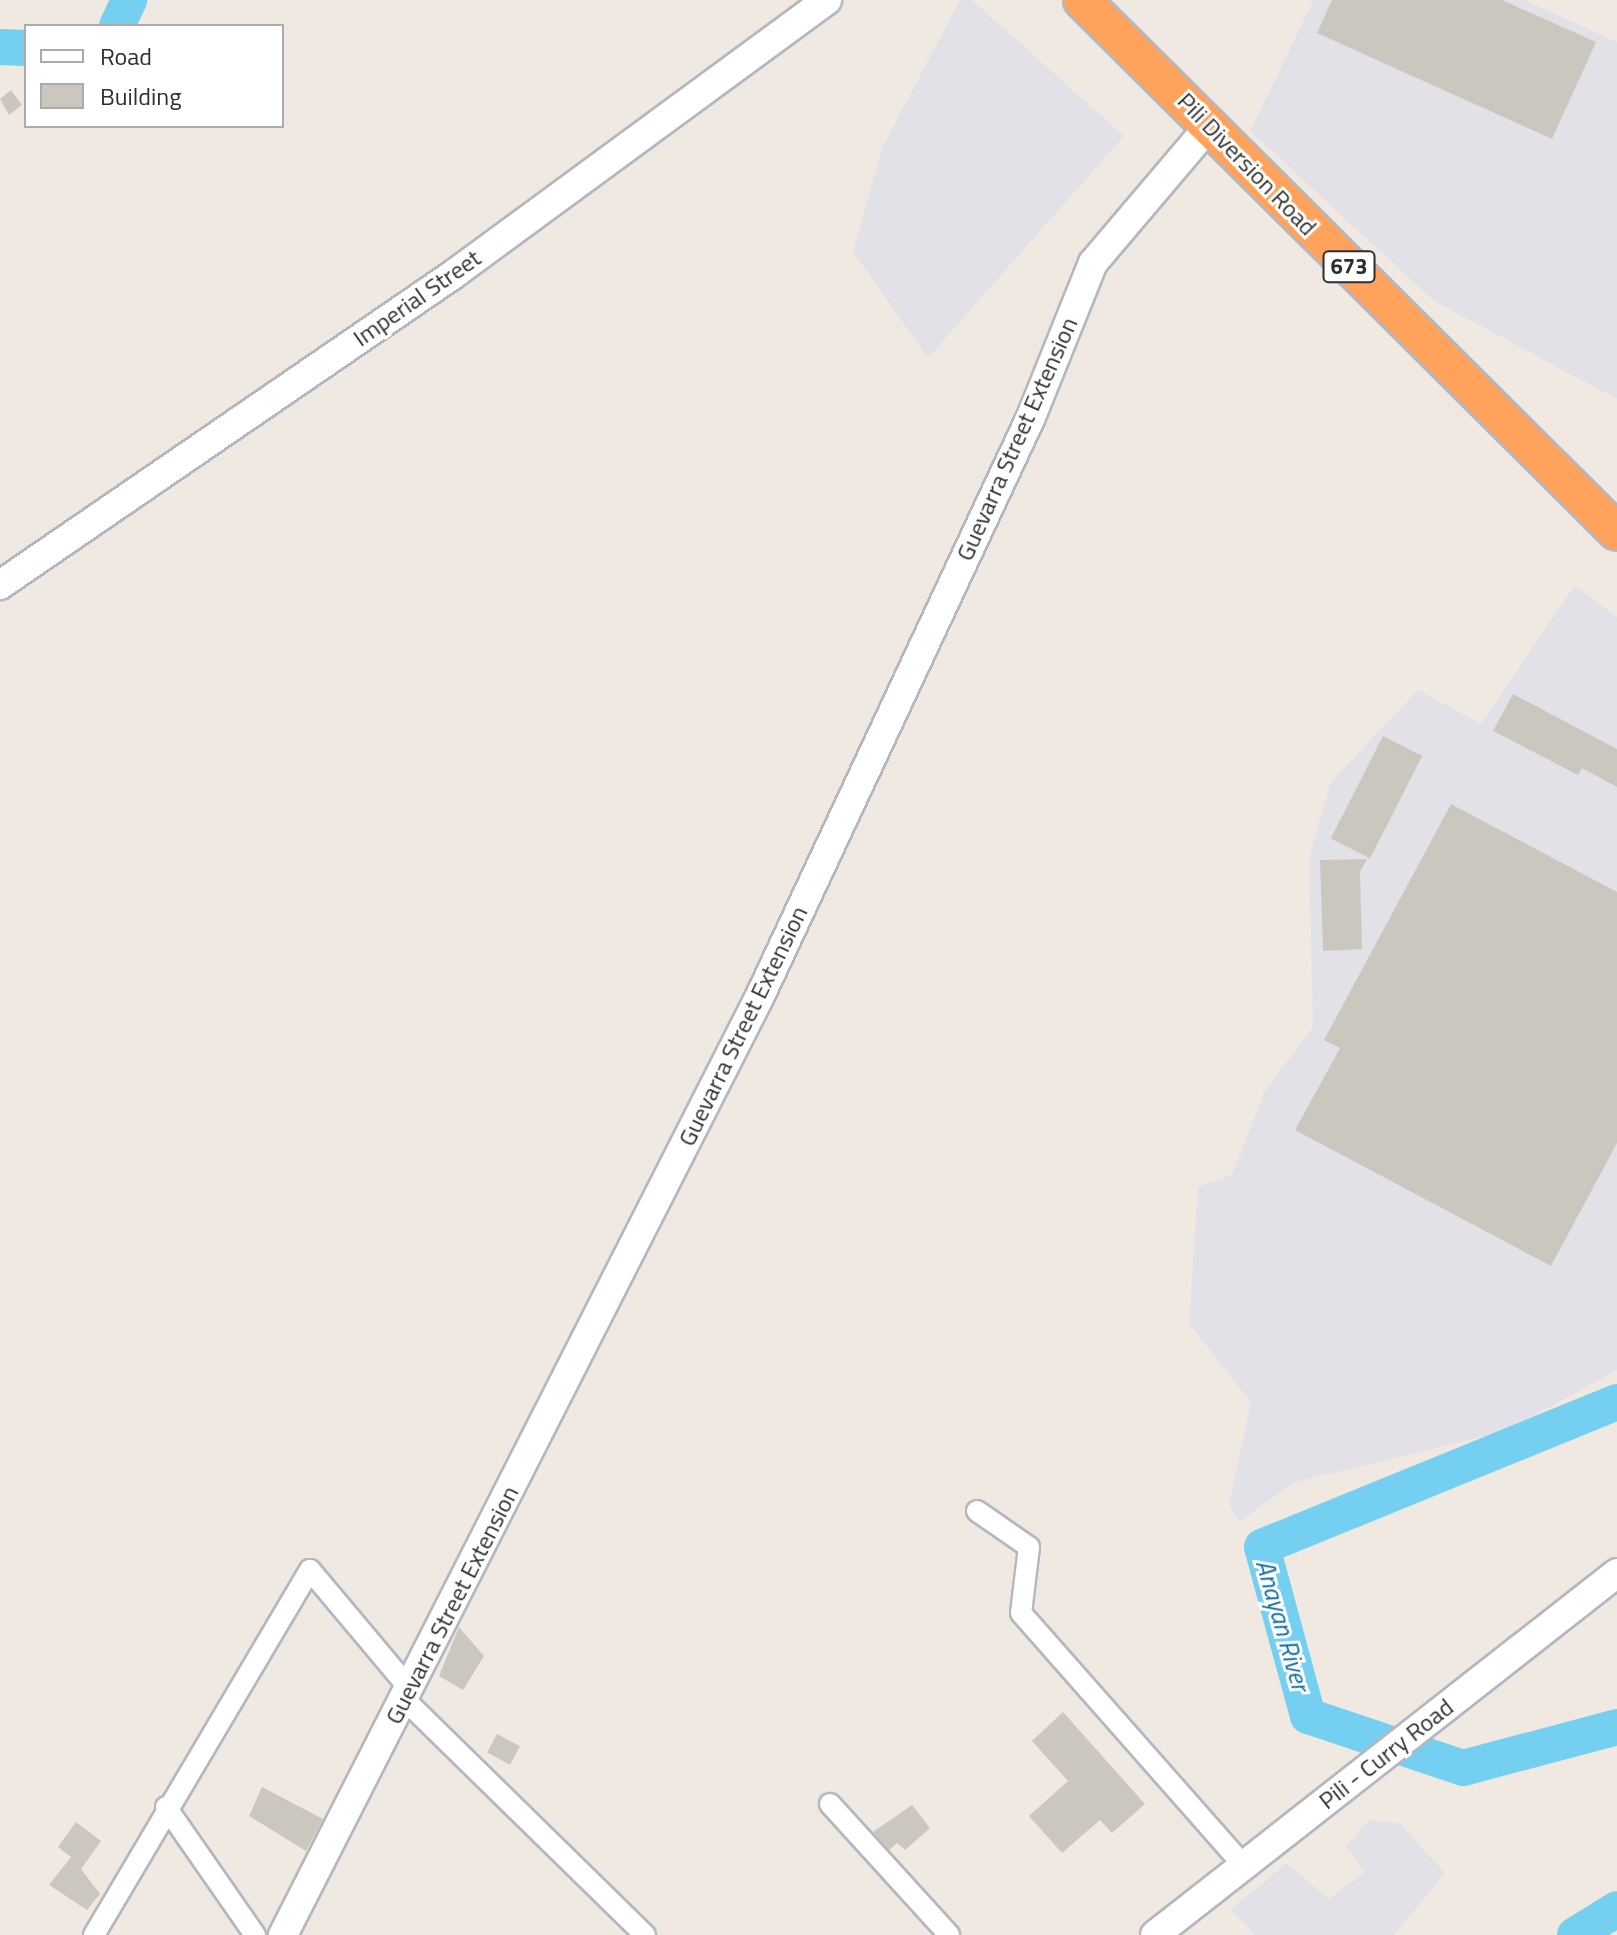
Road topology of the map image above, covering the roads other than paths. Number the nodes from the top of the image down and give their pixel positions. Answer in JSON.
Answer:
{"nodes":[{"id":1,"x":827,"y":0,"type":"edge"},
{"id":2,"x":1082,"y":0,"type":"edge"},
{"id":3,"x":1209,"y":126,"type":"junction"},
{"id":4,"x":1617,"y":532,"type":"edge"},
{"id":5,"x":0,"y":585,"type":"edge"},
{"id":6,"x":977,"y":1511,"type":"dead end"},
{"id":7,"x":1617,"y":1573,"type":"edge"},
{"id":8,"x":407,"y":1695,"type":"junction"},
{"id":9,"x":830,"y":1804,"type":"dead end"},
{"id":10,"x":166,"y":1807,"type":"junction"},
{"id":11,"x":1244,"y":1866,"type":"junction"},
{"id":12,"x":94,"y":1935,"type":"edge"},
{"id":13,"x":255,"y":1935,"type":"edge"},
{"id":14,"x":283,"y":1935,"type":"edge"},
{"id":15,"x":645,"y":1935,"type":"edge"},
{"id":16,"x":949,"y":1935,"type":"edge"},
{"id":17,"x":1155,"y":1935,"type":"edge"}],
"edges":[{"from":1,"to":5,"type":"street","name":"Imperial Street"},
{"from":2,"to":3,"type":"highway","name":"Pili Diversion Road","number":"673"},
{"from":3,"to":4,"type":"highway","name":"Pili Diversion Road","number":"673"},
{"from":3,"to":8,"type":"street","name":"Guevarra Street Extension"},
{"from":6,"to":11,"type":"street"},
{"from":7,"to":11,"type":"street","name":"Pili - Curry Road"},
{"from":8,"to":10,"type":"street"},
{"from":8,"to":14,"type":"street","name":"Guevarra Street Extension"},
{"from":8,"to":15,"type":"street"},
{"from":9,"to":16,"type":"street"},
{"from":10,"to":12,"type":"street"},
{"from":10,"to":13,"type":"street"},
{"from":11,"to":17,"type":"street","name":"Pili - Curry Road"}]}
